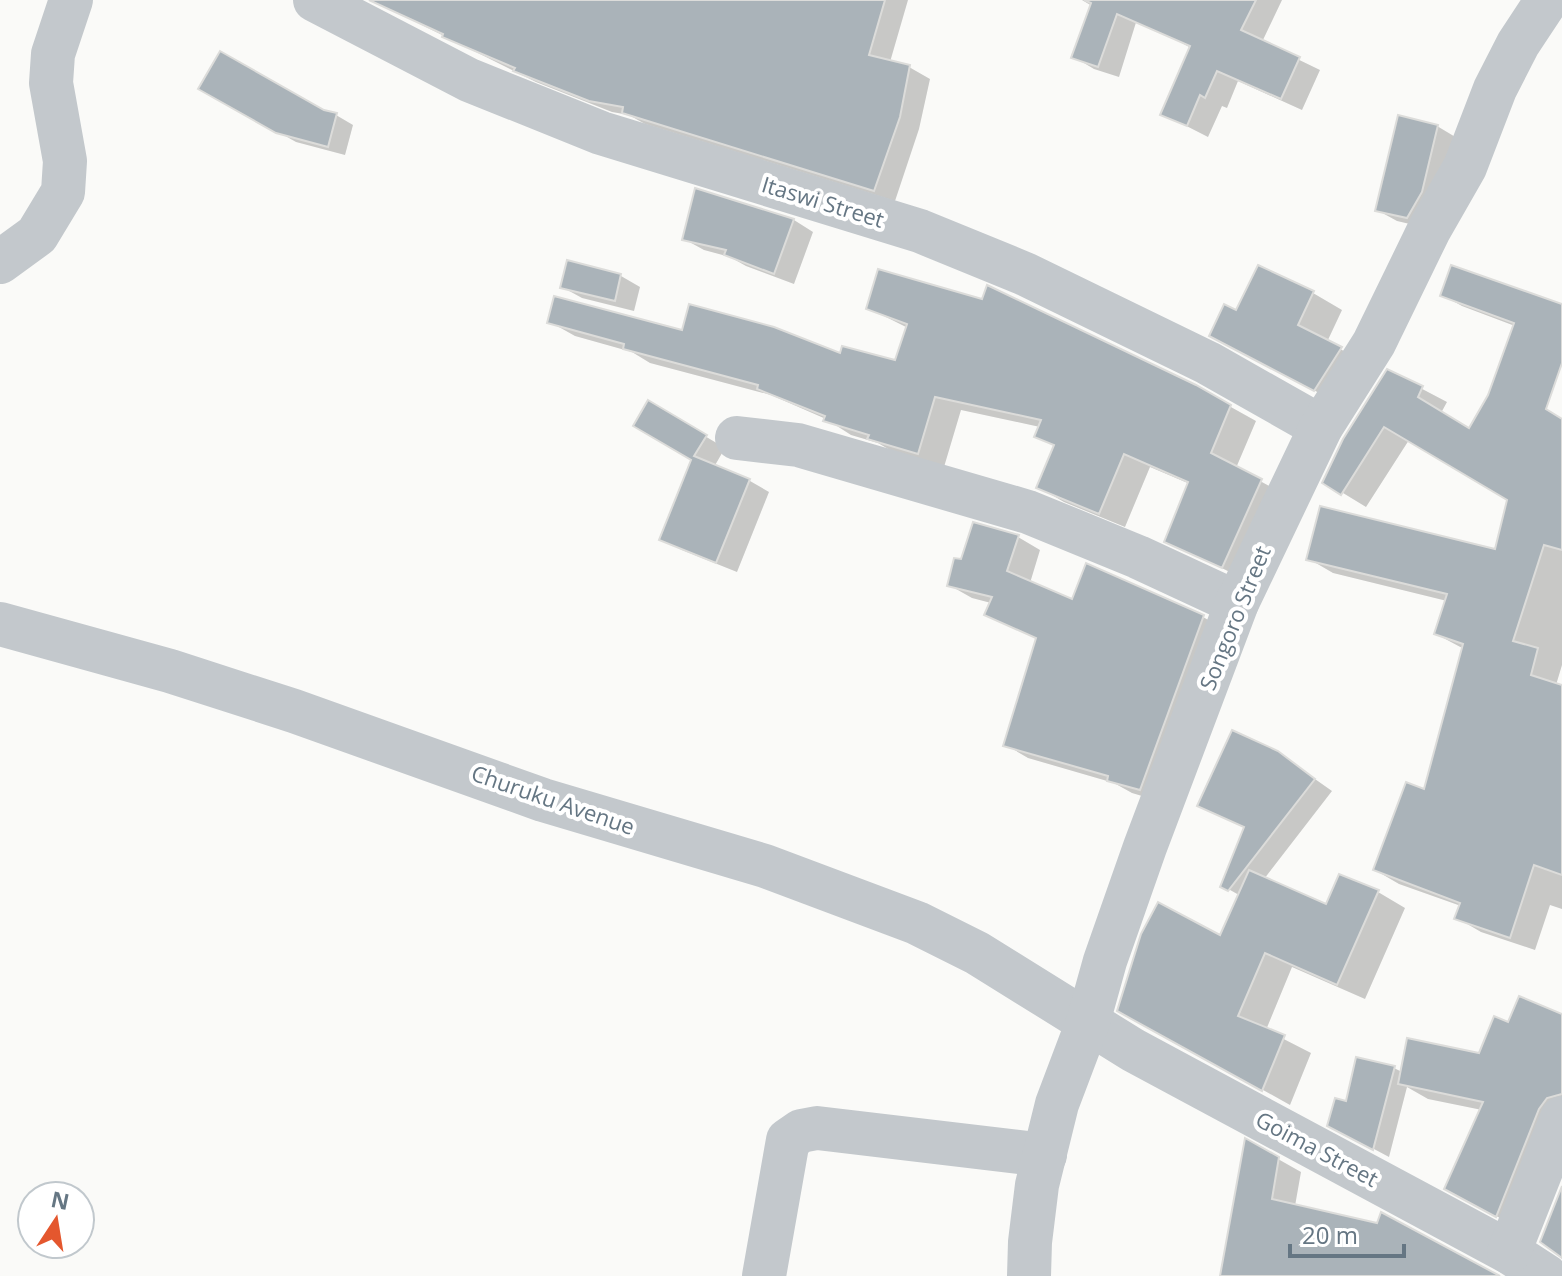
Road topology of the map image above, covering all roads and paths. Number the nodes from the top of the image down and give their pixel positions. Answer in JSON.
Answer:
{"nodes":[{"id":1,"x":71,"y":0,"type":"edge"},
{"id":2,"x":315,"y":0,"type":"edge"},
{"id":3,"x":1547,"y":0,"type":"edge"},
{"id":4,"x":0,"y":262,"type":"edge"},
{"id":5,"x":1321,"y":427,"type":"junction"},
{"id":6,"x":737,"y":438,"type":"dead end"},
{"id":7,"x":1237,"y":603,"type":"junction"},
{"id":8,"x":0,"y":624,"type":"edge"},
{"id":9,"x":1088,"y":1022,"type":"junction"},
{"id":10,"x":1562,"y":1118,"type":"edge"},
{"id":11,"x":1045,"y":1155,"type":"junction"},
{"id":12,"x":1509,"y":1252,"type":"junction"},
{"id":13,"x":764,"y":1276,"type":"edge"},
{"id":14,"x":1029,"y":1276,"type":"edge"},
{"id":15,"x":1546,"y":1276,"type":"edge"}],
"edges":[{"from":1,"to":4,"type":"street"},
{"from":2,"to":5,"type":"street","name":"Itaswi Street"},
{"from":3,"to":5,"type":"street","name":"Songoro Street"},
{"from":5,"to":7,"type":"street","name":"Songoro Street"},
{"from":6,"to":7,"type":"street"},
{"from":7,"to":9,"type":"street","name":"Songoro Street"},
{"from":8,"to":9,"type":"street","name":"Churuku Avenue"},
{"from":9,"to":11,"type":"street","name":"Songoro Street"},
{"from":9,"to":12,"type":"street","name":"Goima Street"},
{"from":10,"to":12,"type":"street"},
{"from":11,"to":13,"type":"street"},
{"from":11,"to":14,"type":"street","name":"Songoro Street"},
{"from":12,"to":15,"type":"street","name":"Goima Street"}]}
